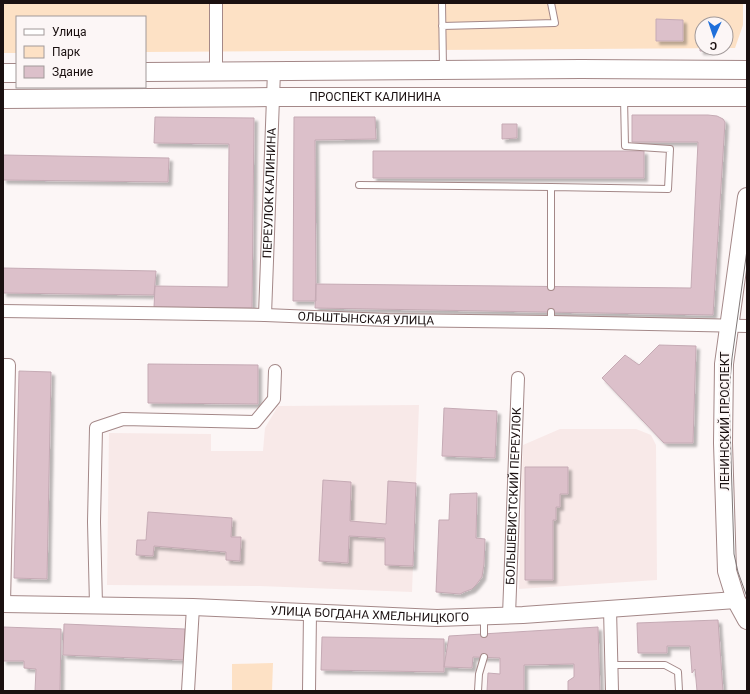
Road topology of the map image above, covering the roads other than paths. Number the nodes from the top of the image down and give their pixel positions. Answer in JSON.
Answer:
{"nodes":[{"id":1,"x":216,"y":3,"type":"edge"},
{"id":2,"x":442,"y":3,"type":"edge"},
{"id":3,"x":551,"y":3,"type":"edge"},
{"id":4,"x":442,"y":26,"type":"junction"},
{"id":5,"x":443,"y":70,"type":"junction"},
{"id":6,"x":747,"y":70,"type":"edge"},
{"id":7,"x":216,"y":71,"type":"junction"},
{"id":8,"x":274,"y":71,"type":"junction"},
{"id":9,"x":146,"y":72,"type":"edge"},
{"id":10,"x":3,"y":73,"type":"edge"},
{"id":11,"x":16,"y":73,"type":"edge"},
{"id":12,"x":624,"y":96,"type":"junction"},
{"id":13,"x":273,"y":97,"type":"junction"},
{"id":14,"x":747,"y":97,"type":"edge"},
{"id":15,"x":3,"y":99,"type":"edge"},
{"id":16,"x":359,"y":185,"type":"dead end"},
{"id":17,"x":551,"y":187,"type":"junction"},
{"id":18,"x":747,"y":197,"type":"edge"},
{"id":19,"x":551,"y":286,"type":"dead end"},
{"id":20,"x":3,"y":311,"type":"edge"},
{"id":21,"x":266,"y":316,"type":"junction"},
{"id":22,"x":729,"y":325,"type":"junction"},
{"id":23,"x":747,"y":326,"type":"edge"},
{"id":24,"x":3,"y":365,"type":"edge"},
{"id":25,"x":275,"y":371,"type":"dead end"},
{"id":26,"x":518,"y":378,"type":"dead end"},
{"id":27,"x":736,"y":600,"type":"junction"},
{"id":28,"x":4,"y":604,"type":"edge"},
{"id":29,"x":96,"y":605,"type":"junction"},
{"id":30,"x":193,"y":607,"type":"junction"},
{"id":31,"x":610,"y":609,"type":"junction"},
{"id":32,"x":310,"y":613,"type":"junction"},
{"id":33,"x":509,"y":615,"type":"junction"},
{"id":34,"x":484,"y":617,"type":"junction"},
{"id":35,"x":747,"y":620,"type":"edge"},
{"id":36,"x":484,"y":634,"type":"dead end"},
{"id":37,"x":484,"y":657,"type":"dead end"},
{"id":38,"x":611,"y":665,"type":"junction"},
{"id":39,"x":188,"y":691,"type":"edge"},
{"id":40,"x":309,"y":691,"type":"edge"},
{"id":41,"x":478,"y":691,"type":"edge"},
{"id":42,"x":612,"y":691,"type":"edge"},
{"id":43,"x":679,"y":691,"type":"edge"}],
"edges":[{"from":1,"to":7,"type":"street"},
{"from":2,"to":4,"type":"lane"},
{"from":3,"to":4,"type":"lane"},
{"from":4,"to":5,"type":"lane"},
{"from":5,"to":6,"type":"main road"},
{"from":5,"to":8,"type":"main road"},
{"from":7,"to":8,"type":"main road"},
{"from":7,"to":9,"type":"main road"},
{"from":8,"to":13,"type":"street","name":"ПЕРЕУЛОК КАЛИНИНА"},
{"from":10,"to":11,"type":"main road"},
{"from":12,"to":13,"type":"main road","name":"ПРОСПЕКТ КАЛИНИНА"},
{"from":12,"to":14,"type":"main road","name":"ПРОСПЕКТ КАЛИНИНА"},
{"from":12,"to":17,"type":"lane"},
{"from":13,"to":15,"type":"main road","name":"ПРОСПЕКТ КАЛИНИНА"},
{"from":13,"to":21,"type":"street","name":"ПЕРЕУЛОК КАЛИНИНА"},
{"from":16,"to":17,"type":"lane"},
{"from":17,"to":19,"type":"lane"},
{"from":18,"to":22,"type":"main road","name":"ЛЕНИНСКИЙ ПРОСПЕКТ"},
{"from":20,"to":21,"type":"street","name":"ОЛЬШТЫНСКАЯ УЛИЦА"},
{"from":21,"to":22,"type":"street","name":"ОЛЬШТЫНСКАЯ УЛИЦА"},
{"from":22,"to":23,"type":"street","name":"ОЛЬШТЫНСКАЯ УЛИЦА"},
{"from":22,"to":27,"type":"main road","name":"ЛЕНИНСКИЙ ПРОСПЕКТ"},
{"from":24,"to":28,"type":"street"},
{"from":25,"to":29,"type":"street"},
{"from":26,"to":33,"type":"street","name":"БОЛЬШЕВИСТСКИЙ ПЕРЕУЛОК"},
{"from":27,"to":31,"type":"street","name":"УЛИЦА БОГДАНА ХМЕЛЬНИЦКОГО"},
{"from":27,"to":35,"type":"main road","name":"ЛЕНИНСКИЙ ПРОСПЕКТ"},
{"from":28,"to":29,"type":"street","name":"УЛИЦА БОГДАНА ХМЕЛЬНИЦКОГО"},
{"from":29,"to":30,"type":"street","name":"УЛИЦА БОГДАНА ХМЕЛЬНИЦКОГО"},
{"from":30,"to":32,"type":"street","name":"УЛИЦА БОГДАНА ХМЕЛЬНИЦКОГО"},
{"from":30,"to":39,"type":"street"},
{"from":31,"to":33,"type":"street","name":"УЛИЦА БОГДАНА ХМЕЛЬНИЦКОГО"},
{"from":31,"to":38,"type":"street"},
{"from":32,"to":34,"type":"street","name":"УЛИЦА БОГДАНА ХМЕЛЬНИЦКОГО"},
{"from":32,"to":40,"type":"street"},
{"from":33,"to":34,"type":"street","name":"УЛИЦА БОГДАНА ХМЕЛЬНИЦКОГО"},
{"from":34,"to":36,"type":"lane"},
{"from":37,"to":41,"type":"lane"},
{"from":38,"to":42,"type":"street"},
{"from":38,"to":43,"type":"lane"}]}
